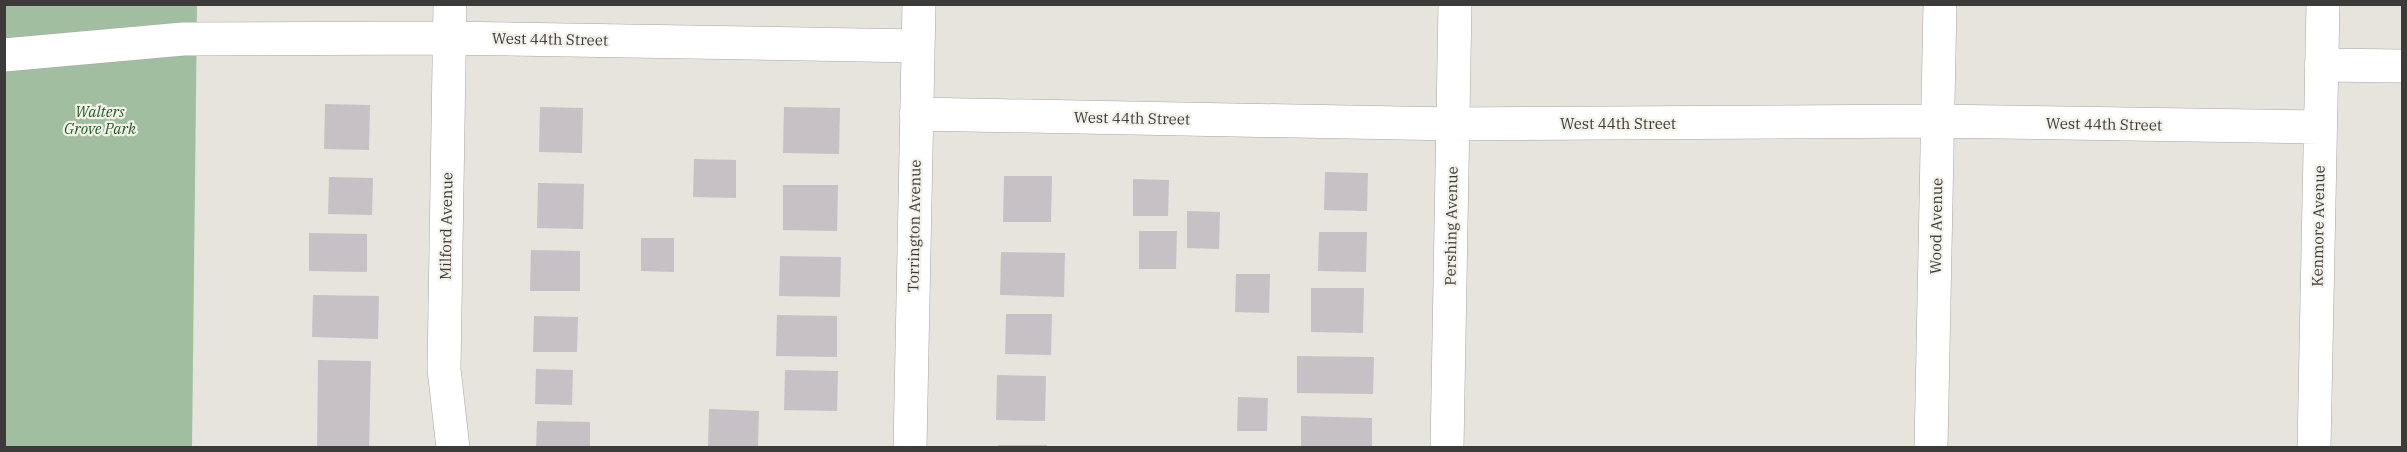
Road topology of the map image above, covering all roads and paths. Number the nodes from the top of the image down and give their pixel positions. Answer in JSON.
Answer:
{"nodes":[{"id":1,"x":450,"y":4,"type":"edge"},
{"id":2,"x":919,"y":4,"type":"edge"},
{"id":3,"x":1455,"y":4,"type":"edge"},
{"id":4,"x":1940,"y":4,"type":"edge"},
{"id":5,"x":2323,"y":4,"type":"edge"},
{"id":6,"x":450,"y":38,"type":"junction"},
{"id":7,"x":918,"y":46,"type":"junction"},
{"id":8,"x":4,"y":55,"type":"edge"},
{"id":9,"x":2321,"y":65,"type":"junction"},
{"id":10,"x":2403,"y":66,"type":"edge"},
{"id":11,"x":916,"y":114,"type":"junction"},
{"id":12,"x":1936,"y":121,"type":"junction"},
{"id":13,"x":1453,"y":124,"type":"junction"},
{"id":14,"x":2320,"y":128,"type":"junction"},
{"id":15,"x":453,"y":447,"type":"edge"},
{"id":16,"x":910,"y":447,"type":"edge"},
{"id":17,"x":1447,"y":447,"type":"edge"},
{"id":18,"x":1931,"y":447,"type":"edge"},
{"id":19,"x":2314,"y":447,"type":"edge"}],
"edges":[{"from":1,"to":6,"type":"street","name":"Milford Avenue"},
{"from":2,"to":7,"type":"street","name":"Torrington Avenue"},
{"from":3,"to":13,"type":"street","name":"Pershing Avenue"},
{"from":4,"to":12,"type":"street","name":"Wood Avenue"},
{"from":5,"to":9,"type":"street","name":"Kenmore Avenue"},
{"from":6,"to":7,"type":"street","name":"West 44th Street"},
{"from":6,"to":8,"type":"street","name":"West 44th Street"},
{"from":6,"to":15,"type":"street","name":"Milford Avenue"},
{"from":7,"to":11,"type":"street","name":"Torrington Avenue"},
{"from":9,"to":10,"type":"street"},
{"from":9,"to":14,"type":"street","name":"Kenmore Avenue"},
{"from":11,"to":13,"type":"street","name":"West 44th Street"},
{"from":11,"to":16,"type":"street","name":"Torrington Avenue"},
{"from":12,"to":13,"type":"street","name":"West 44th Street"},
{"from":12,"to":14,"type":"street","name":"West 44th Street"},
{"from":12,"to":18,"type":"street","name":"Wood Avenue"},
{"from":13,"to":17,"type":"street","name":"Pershing Avenue"},
{"from":14,"to":19,"type":"street","name":"Kenmore Avenue"}]}
